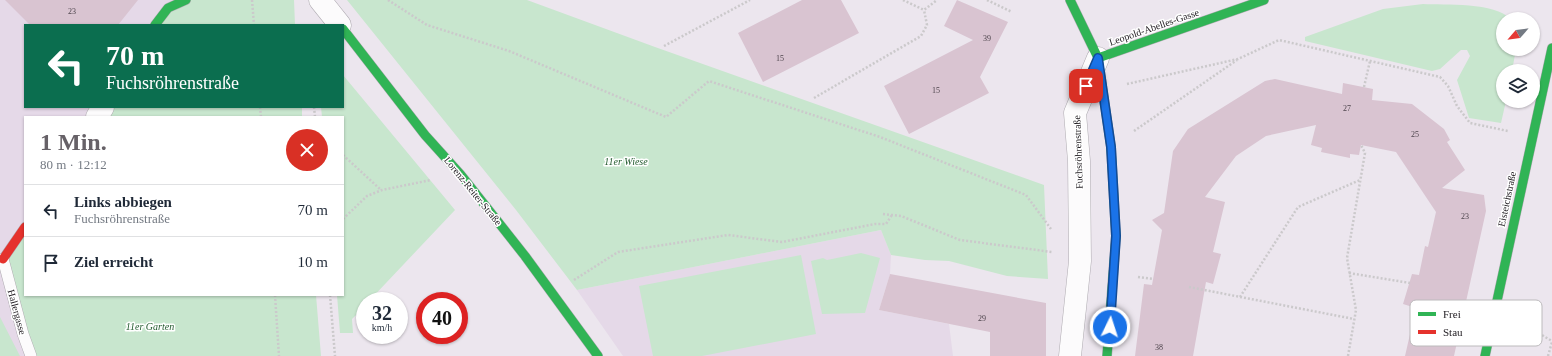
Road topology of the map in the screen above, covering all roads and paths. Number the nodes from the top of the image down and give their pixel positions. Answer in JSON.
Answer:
{"nodes":[{"id":1,"x":186,"y":0,"type":"edge"},
{"id":2,"x":252,"y":0,"type":"edge"},
{"id":3,"x":320,"y":0,"type":"edge"},
{"id":4,"x":388,"y":0,"type":"edge"},
{"id":5,"x":750,"y":0,"type":"edge"},
{"id":6,"x":903,"y":0,"type":"edge"},
{"id":7,"x":937,"y":0,"type":"edge"},
{"id":8,"x":987,"y":0,"type":"edge"},
{"id":9,"x":1070,"y":0,"type":"edge"},
{"id":10,"x":1264,"y":0,"type":"edge"},
{"id":11,"x":924,"y":10,"type":"junction"},
{"id":12,"x":1012,"y":12,"type":"dead end"},
{"id":13,"x":156,"y":24,"type":"edge"},
{"id":14,"x":254,"y":24,"type":"edge"},
{"id":15,"x":339,"y":24,"type":"edge"},
{"id":16,"x":344,"y":30,"type":"edge"},
{"id":17,"x":664,"y":46,"type":"dead end"},
{"id":18,"x":1552,"y":48,"type":"edge"},
{"id":19,"x":1098,"y":58,"type":"junction"},
{"id":20,"x":1238,"y":59,"type":"junction"},
{"id":21,"x":1370,"y":61,"type":"junction"},
{"id":22,"x":1364,"y":87,"type":"dead end"},
{"id":23,"x":1102,"y":90,"type":"junction"},
{"id":24,"x":814,"y":98,"type":"dead end"},
{"id":25,"x":1532,"y":136,"type":"junction"},
{"id":26,"x":1361,"y":145,"type":"dead end"},
{"id":27,"x":1111,"y":147,"type":"junction"},
{"id":28,"x":344,"y":156,"type":"edge"},
{"id":29,"x":434,"y":180,"type":"dead end"},
{"id":30,"x":1360,"y":180,"type":"junction"},
{"id":31,"x":382,"y":190,"type":"junction"},
{"id":32,"x":883,"y":214,"type":"dead end"},
{"id":33,"x":892,"y":215,"type":"junction"},
{"id":34,"x":344,"y":218,"type":"edge"},
{"id":35,"x":24,"y":228,"type":"edge"},
{"id":36,"x":1051,"y":229,"type":"dead end"},
{"id":37,"x":1052,"y":252,"type":"dead end"},
{"id":38,"x":3,"y":259,"type":"joint"},
{"id":39,"x":1349,"y":273,"type":"junction"},
{"id":40,"x":1410,"y":283,"type":"dead end"},
{"id":41,"x":1189,"y":287,"type":"dead end"},
{"id":42,"x":554,"y":294,"type":"junction"},
{"id":43,"x":275,"y":296,"type":"edge"},
{"id":44,"x":330,"y":296,"type":"edge"},
{"id":45,"x":1240,"y":296,"type":"junction"},
{"id":46,"x":1498,"y":300,"type":"edge"},
{"id":47,"x":1354,"y":319,"type":"junction"},
{"id":48,"x":1542,"y":336,"type":"edge"},
{"id":49,"x":1552,"y":342,"type":"edge"},
{"id":50,"x":1487,"y":346,"type":"edge"},
{"id":51,"x":30,"y":356,"type":"edge"},
{"id":52,"x":279,"y":356,"type":"edge"},
{"id":53,"x":335,"y":356,"type":"edge"},
{"id":54,"x":598,"y":356,"type":"edge"},
{"id":55,"x":1070,"y":356,"type":"edge"},
{"id":56,"x":1107,"y":356,"type":"edge"},
{"id":57,"x":1348,"y":356,"type":"edge"},
{"id":58,"x":1485,"y":356,"type":"edge"},
{"id":59,"x":1548,"y":356,"type":"edge"}],
"edges":[{"from":1,"to":13,"type":"street"},
{"from":2,"to":14,"type":"path"},
{"from":3,"to":15,"type":"street"},
{"from":4,"to":36,"type":"path"},
{"from":5,"to":17,"type":"path"},
{"from":6,"to":11,"type":"path"},
{"from":7,"to":11,"type":"path"},
{"from":8,"to":12,"type":"path"},
{"from":9,"to":19,"type":"street"},
{"from":10,"to":19,"type":"street","name":"Leopold-Abelles-Gasse"},
{"from":11,"to":24,"type":"path"},
{"from":16,"to":42,"type":"street","name":"Lorenz-Reiter-Straße"},
{"from":18,"to":25,"type":"street","name":"Eisteichstraße"},
{"from":19,"to":23,"type":"street"},
{"from":19,"to":55,"type":"street","name":"Fuchsröhrenstraße"},
{"from":20,"to":21,"type":"path"},
{"from":20,"to":23,"type":"path"},
{"from":20,"to":27,"type":"path"},
{"from":21,"to":22,"type":"path"},
{"from":21,"to":25,"type":"path"},
{"from":23,"to":27,"type":"street"},
{"from":25,"to":46,"type":"street","name":"Eisteichstraße"},
{"from":26,"to":30,"type":"path"},
{"from":27,"to":56,"type":"street"},
{"from":28,"to":31,"type":"path"},
{"from":29,"to":31,"type":"path"},
{"from":30,"to":39,"type":"path"},
{"from":30,"to":45,"type":"path"},
{"from":31,"to":34,"type":"path"},
{"from":32,"to":33,"type":"path"},
{"from":33,"to":37,"type":"path"},
{"from":33,"to":42,"type":"path"},
{"from":35,"to":38,"type":"street","name":"Hallergasse"},
{"from":38,"to":51,"type":"lane","name":"Hallergasse"},
{"from":39,"to":40,"type":"path"},
{"from":39,"to":47,"type":"path"},
{"from":41,"to":45,"type":"path"},
{"from":42,"to":54,"type":"street","name":"Lorenz-Reiter-Straße"},
{"from":43,"to":52,"type":"path"},
{"from":44,"to":53,"type":"path"},
{"from":45,"to":47,"type":"path"},
{"from":47,"to":57,"type":"path"},
{"from":48,"to":49,"type":"path"},
{"from":49,"to":59,"type":"path"},
{"from":50,"to":58,"type":"street","name":"Eisteichstraße"}]}
